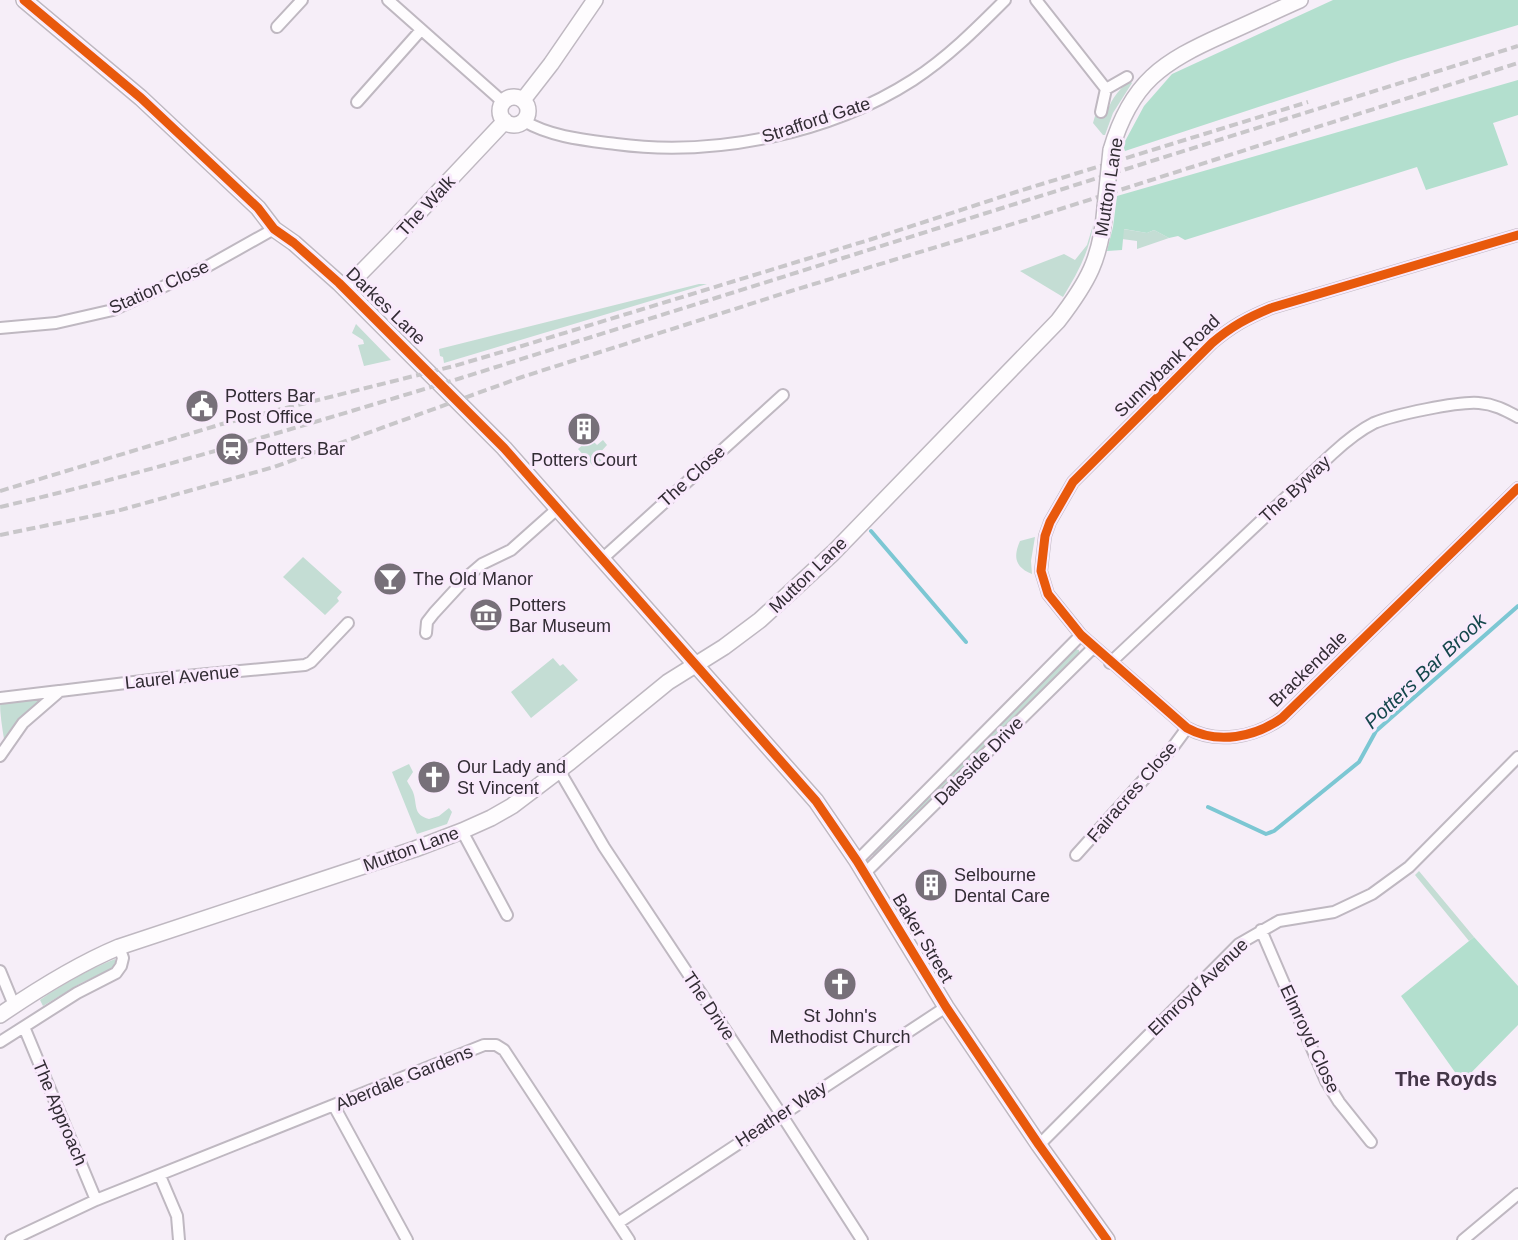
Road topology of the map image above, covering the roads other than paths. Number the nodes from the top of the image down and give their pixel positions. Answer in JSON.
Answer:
{"nodes":[{"id":1,"x":24,"y":0,"type":"edge"},
{"id":2,"x":302,"y":0,"type":"edge"},
{"id":3,"x":388,"y":0,"type":"edge"},
{"id":4,"x":595,"y":0,"type":"edge"},
{"id":5,"x":1005,"y":0,"type":"edge"},
{"id":6,"x":1036,"y":0,"type":"edge"},
{"id":7,"x":1300,"y":0,"type":"edge"},
{"id":8,"x":277,"y":27,"type":"dead end"},
{"id":9,"x":421,"y":30,"type":"junction"},
{"id":10,"x":1128,"y":77,"type":"dead end"},
{"id":11,"x":1106,"y":89,"type":"junction"},
{"id":12,"x":523,"y":100,"type":"junction"},
{"id":13,"x":357,"y":102,"type":"dead end"},
{"id":14,"x":503,"y":102,"type":"junction"},
{"id":15,"x":1101,"y":112,"type":"dead end"},
{"id":16,"x":504,"y":121,"type":"junction"},
{"id":17,"x":524,"y":121,"type":"junction"},
{"id":18,"x":274,"y":229,"type":"junction"},
{"id":19,"x":1518,"y":235,"type":"edge"},
{"id":20,"x":345,"y":289,"type":"junction"},
{"id":21,"x":0,"y":328,"type":"edge"},
{"id":22,"x":783,"y":395,"type":"dead end"},
{"id":23,"x":1518,"y":417,"type":"edge"},
{"id":24,"x":1518,"y":488,"type":"edge"},
{"id":25,"x":558,"y":508,"type":"junction"},
{"id":26,"x":602,"y":559,"type":"junction"},
{"id":27,"x":348,"y":623,"type":"dead end"},
{"id":28,"x":426,"y":633,"type":"dead end"},
{"id":29,"x":1081,"y":635,"type":"junction"},
{"id":30,"x":1094,"y":648,"type":"junction"},
{"id":31,"x":1110,"y":663,"type":"junction"},
{"id":32,"x":696,"y":664,"type":"junction"},
{"id":33,"x":60,"y":691,"type":"junction"},
{"id":34,"x":0,"y":698,"type":"edge"},
{"id":35,"x":1187,"y":728,"type":"junction"},
{"id":36,"x":0,"y":756,"type":"edge"},
{"id":37,"x":1518,"y":757,"type":"edge"},
{"id":38,"x":559,"y":770,"type":"junction"},
{"id":39,"x":462,"y":831,"type":"junction"},
{"id":40,"x":1076,"y":855,"type":"dead end"},
{"id":41,"x":861,"y":867,"type":"junction"},
{"id":42,"x":507,"y":915,"type":"dead end"},
{"id":43,"x":1261,"y":930,"type":"junction"},
{"id":44,"x":119,"y":946,"type":"junction"},
{"id":45,"x":0,"y":971,"type":"edge"},
{"id":46,"x":14,"y":1005,"type":"junction"},
{"id":47,"x":946,"y":1007,"type":"junction"},
{"id":48,"x":0,"y":1016,"type":"edge"},
{"id":49,"x":24,"y":1027,"type":"junction"},
{"id":50,"x":0,"y":1042,"type":"edge"},
{"id":51,"x":334,"y":1106,"type":"junction"},
{"id":52,"x":781,"y":1114,"type":"junction"},
{"id":53,"x":1371,"y":1142,"type":"dead end"},
{"id":54,"x":1039,"y":1145,"type":"junction"},
{"id":55,"x":160,"y":1176,"type":"junction"},
{"id":56,"x":1518,"y":1194,"type":"edge"},
{"id":57,"x":96,"y":1200,"type":"junction"},
{"id":58,"x":618,"y":1223,"type":"junction"},
{"id":59,"x":11,"y":1240,"type":"edge"},
{"id":60,"x":179,"y":1240,"type":"edge"},
{"id":61,"x":407,"y":1240,"type":"edge"},
{"id":62,"x":629,"y":1240,"type":"edge"},
{"id":63,"x":862,"y":1240,"type":"edge"},
{"id":64,"x":1107,"y":1240,"type":"edge"},
{"id":65,"x":1463,"y":1240,"type":"edge"}],
"edges":[{"from":1,"to":18,"type":"street","name":"Darkes Lane"},
{"from":2,"to":8,"type":"street"},
{"from":3,"to":9,"type":"street"},
{"from":4,"to":12,"type":"street"},
{"from":5,"to":17,"type":"street","name":"Strafford Gate"},
{"from":6,"to":11,"type":"street"},
{"from":7,"to":32,"type":"street","name":"Mutton Lane","bridge":true},
{"from":9,"to":13,"type":"street"},
{"from":9,"to":14,"type":"street"},
{"from":10,"to":11,"type":"street"},
{"from":11,"to":15,"type":"street"},
{"from":12,"to":14,"type":"street"},
{"from":12,"to":17,"type":"street"},
{"from":14,"to":16,"type":"street"},
{"from":16,"to":17,"type":"street"},
{"from":16,"to":20,"type":"street","name":"The Walk"},
{"from":18,"to":20,"type":"street","name":"Darkes Lane"},
{"from":18,"to":21,"type":"street","name":"Station Close"},
{"from":19,"to":29,"type":"street","name":"Sunnybank Road"},
{"from":20,"to":25,"type":"street","name":"Darkes Lane"},
{"from":22,"to":26,"type":"street","name":"The Close"},
{"from":23,"to":31,"type":"street","name":"The Byway"},
{"from":24,"to":35,"type":"street","name":"Brackendale"},
{"from":25,"to":26,"type":"street","name":"Darkes Lane"},
{"from":25,"to":28,"type":"street"},
{"from":26,"to":32,"type":"street","name":"Darkes Lane"},
{"from":27,"to":33,"type":"street","name":"Laurel Avenue"},
{"from":29,"to":30,"type":"street","name":"Sunnybank Road"},
{"from":29,"to":41,"type":"street","name":"Daleside Drive"},
{"from":30,"to":31,"type":"street","name":"Brackendale"},
{"from":30,"to":41,"type":"street","name":"Daleside Drive"},
{"from":31,"to":35,"type":"street","name":"Brackendale"},
{"from":32,"to":38,"type":"street","name":"Mutton Lane"},
{"from":32,"to":41,"type":"street","name":"Baker Street"},
{"from":33,"to":34,"type":"street","name":"Laurel Avenue"},
{"from":33,"to":36,"type":"street"},
{"from":35,"to":40,"type":"street","name":"Fairacres Close"},
{"from":37,"to":43,"type":"street","name":"Elmroyd Avenue"},
{"from":38,"to":39,"type":"street","name":"Mutton Lane"},
{"from":38,"to":52,"type":"street","name":"The Drive"},
{"from":39,"to":42,"type":"street"},
{"from":39,"to":44,"type":"street","name":"Mutton Lane"},
{"from":41,"to":47,"type":"street","name":"Baker Street"},
{"from":43,"to":53,"type":"street","name":"Elmroyd Close"},
{"from":43,"to":54,"type":"street","name":"Elmroyd Avenue"},
{"from":44,"to":46,"type":"street","name":"Mutton Lane"},
{"from":44,"to":49,"type":"street"},
{"from":45,"to":46,"type":"street"},
{"from":46,"to":48,"type":"street","name":"Mutton Lane"},
{"from":47,"to":52,"type":"street","name":"Heather Way"},
{"from":47,"to":54,"type":"street","name":"Baker Street"},
{"from":49,"to":50,"type":"street"},
{"from":49,"to":57,"type":"street","name":"The Approach"},
{"from":51,"to":55,"type":"street","name":"Aberdale Gardens"},
{"from":51,"to":58,"type":"street","name":"Aberdale Gardens"},
{"from":51,"to":61,"type":"street"},
{"from":52,"to":58,"type":"street","name":"Heather Way"},
{"from":52,"to":63,"type":"street","name":"The Drive"},
{"from":54,"to":64,"type":"street","name":"Baker Street"},
{"from":55,"to":57,"type":"street","name":"Aberdale Gardens"},
{"from":55,"to":60,"type":"street"},
{"from":56,"to":65,"type":"street"},
{"from":57,"to":59,"type":"street","name":"Aberdale Gardens"},
{"from":58,"to":62,"type":"street","name":"Aberdale Gardens"}]}
